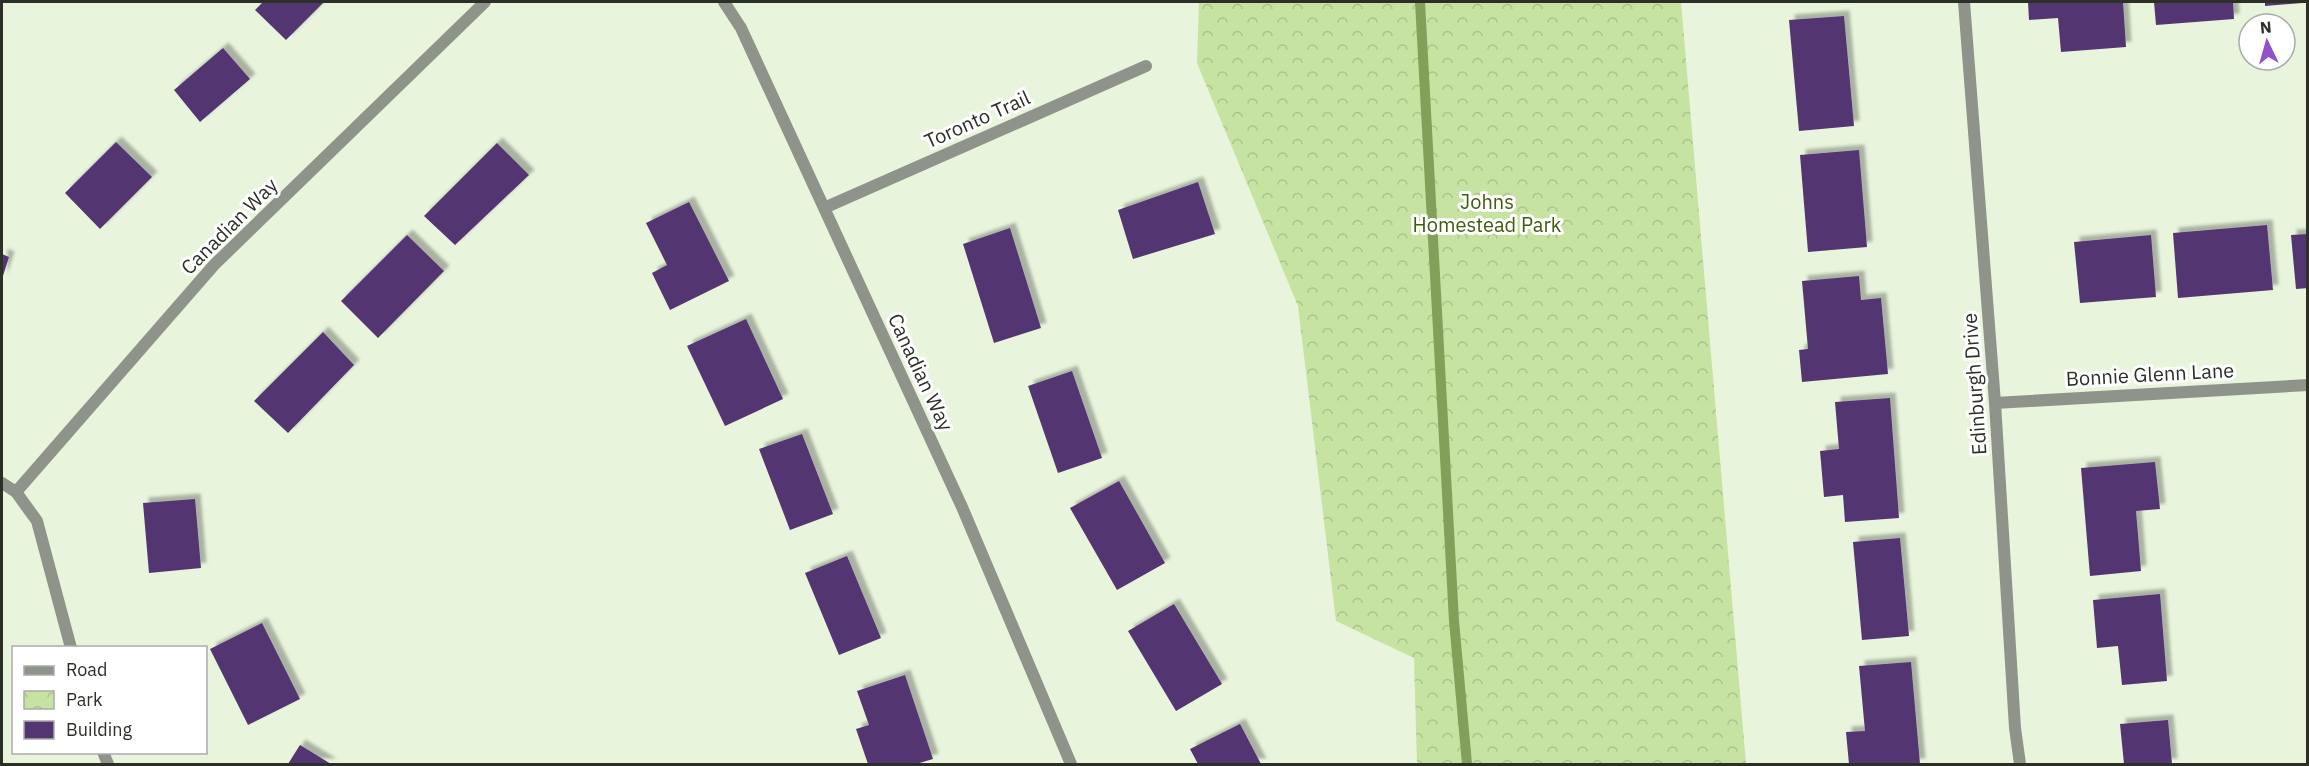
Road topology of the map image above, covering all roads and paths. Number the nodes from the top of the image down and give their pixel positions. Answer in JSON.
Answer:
{"nodes":[{"id":1,"x":485,"y":2,"type":"edge"},
{"id":2,"x":724,"y":2,"type":"edge"},
{"id":3,"x":1964,"y":2,"type":"edge"},
{"id":4,"x":1146,"y":66,"type":"dead end"},
{"id":5,"x":824,"y":208,"type":"junction"},
{"id":6,"x":2307,"y":385,"type":"edge"},
{"id":7,"x":1995,"y":403,"type":"junction"},
{"id":8,"x":2,"y":483,"type":"edge"},
{"id":9,"x":16,"y":492,"type":"junction"},
{"id":10,"x":70,"y":646,"type":"edge"},
{"id":11,"x":1071,"y":765,"type":"edge"},
{"id":12,"x":2020,"y":765,"type":"edge"}],
"edges":[{"from":1,"to":9,"type":"street","name":"Canadian Way"},
{"from":2,"to":5,"type":"street","name":"Canadian Way"},
{"from":3,"to":7,"type":"street","name":"Edinburgh Drive"},
{"from":4,"to":5,"type":"street","name":"Toronto Trail"},
{"from":5,"to":11,"type":"street","name":"Canadian Way"},
{"from":6,"to":7,"type":"street","name":"Bonnie Glenn Lane"},
{"from":7,"to":12,"type":"street","name":"Edinburgh Drive"},
{"from":8,"to":9,"type":"street"},
{"from":9,"to":10,"type":"street"}]}
